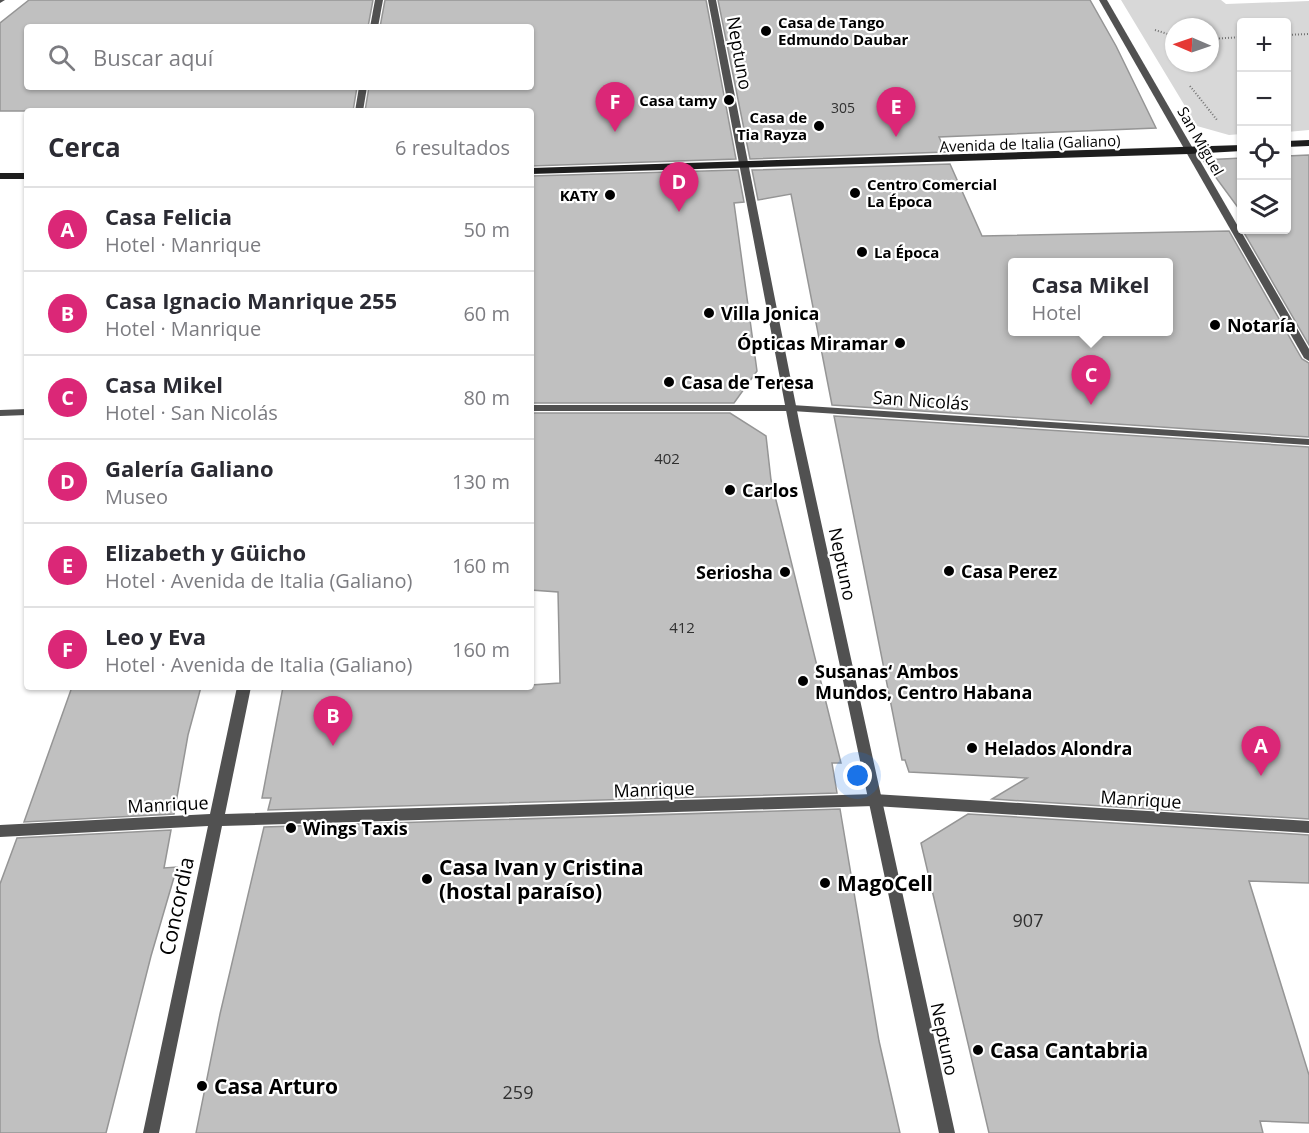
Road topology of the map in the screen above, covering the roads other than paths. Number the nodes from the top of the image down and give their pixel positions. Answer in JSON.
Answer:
{"nodes":[{"id":1,"x":380,"y":0,"type":"edge"},
{"id":2,"x":712,"y":0,"type":"edge"},
{"id":3,"x":1103,"y":0,"type":"edge"},
{"id":4,"x":375,"y":24,"type":"edge"},
{"id":5,"x":362,"y":90,"type":"edge"},
{"id":6,"x":360,"y":108,"type":"edge"},
{"id":7,"x":1309,"y":143,"type":"edge"},
{"id":8,"x":1291,"y":144,"type":"edge"},
{"id":9,"x":1237,"y":147,"type":"edge"},
{"id":10,"x":1189,"y":151,"type":"junction"},
{"id":11,"x":742,"y":165,"type":"junction"},
{"id":12,"x":534,"y":171,"type":"edge"},
{"id":13,"x":0,"y":176,"type":"edge"},
{"id":14,"x":24,"y":176,"type":"edge"},
{"id":15,"x":1309,"y":358,"type":"edge"},
{"id":16,"x":534,"y":408,"type":"edge"},
{"id":17,"x":792,"y":408,"type":"junction"},
{"id":18,"x":24,"y":412,"type":"edge"},
{"id":19,"x":0,"y":413,"type":"edge"},
{"id":20,"x":1309,"y":442,"type":"edge"},
{"id":21,"x":243,"y":690,"type":"edge"},
{"id":22,"x":874,"y":800,"type":"junction"},
{"id":23,"x":215,"y":820,"type":"junction"},
{"id":24,"x":1309,"y":827,"type":"edge"},
{"id":25,"x":0,"y":831,"type":"edge"},
{"id":26,"x":151,"y":1133,"type":"edge"},
{"id":27,"x":947,"y":1133,"type":"edge"}],
"edges":[{"from":1,"to":4,"type":"street"},
{"from":2,"to":11,"type":"street","name":"Neptuno"},
{"from":3,"to":10,"type":"street","name":"San Miguel"},
{"from":5,"to":6,"type":"street"},
{"from":7,"to":8,"type":"main road"},
{"from":9,"to":10,"type":"main road","name":"Avenida de Italia (Galiano)"},
{"from":10,"to":11,"type":"main road","name":"Avenida de Italia (Galiano)"},
{"from":10,"to":15,"type":"street","name":"San Miguel"},
{"from":11,"to":12,"type":"main road","name":"Avenida de Italia (Galiano)"},
{"from":11,"to":17,"type":"street","name":"Neptuno"},
{"from":13,"to":14,"type":"main road"},
{"from":16,"to":17,"type":"street","name":"San Nicolás"},
{"from":17,"to":20,"type":"street","name":"San Nicolás"},
{"from":17,"to":22,"type":"street","name":"Neptuno"},
{"from":18,"to":19,"type":"street"},
{"from":21,"to":23,"type":"street","name":"Concordia"},
{"from":22,"to":23,"type":"street","name":"Manrique"},
{"from":22,"to":24,"type":"street","name":"Manrique"},
{"from":22,"to":27,"type":"street","name":"Neptuno"},
{"from":23,"to":25,"type":"street","name":"Manrique"},
{"from":23,"to":26,"type":"street","name":"Concordia"}]}
